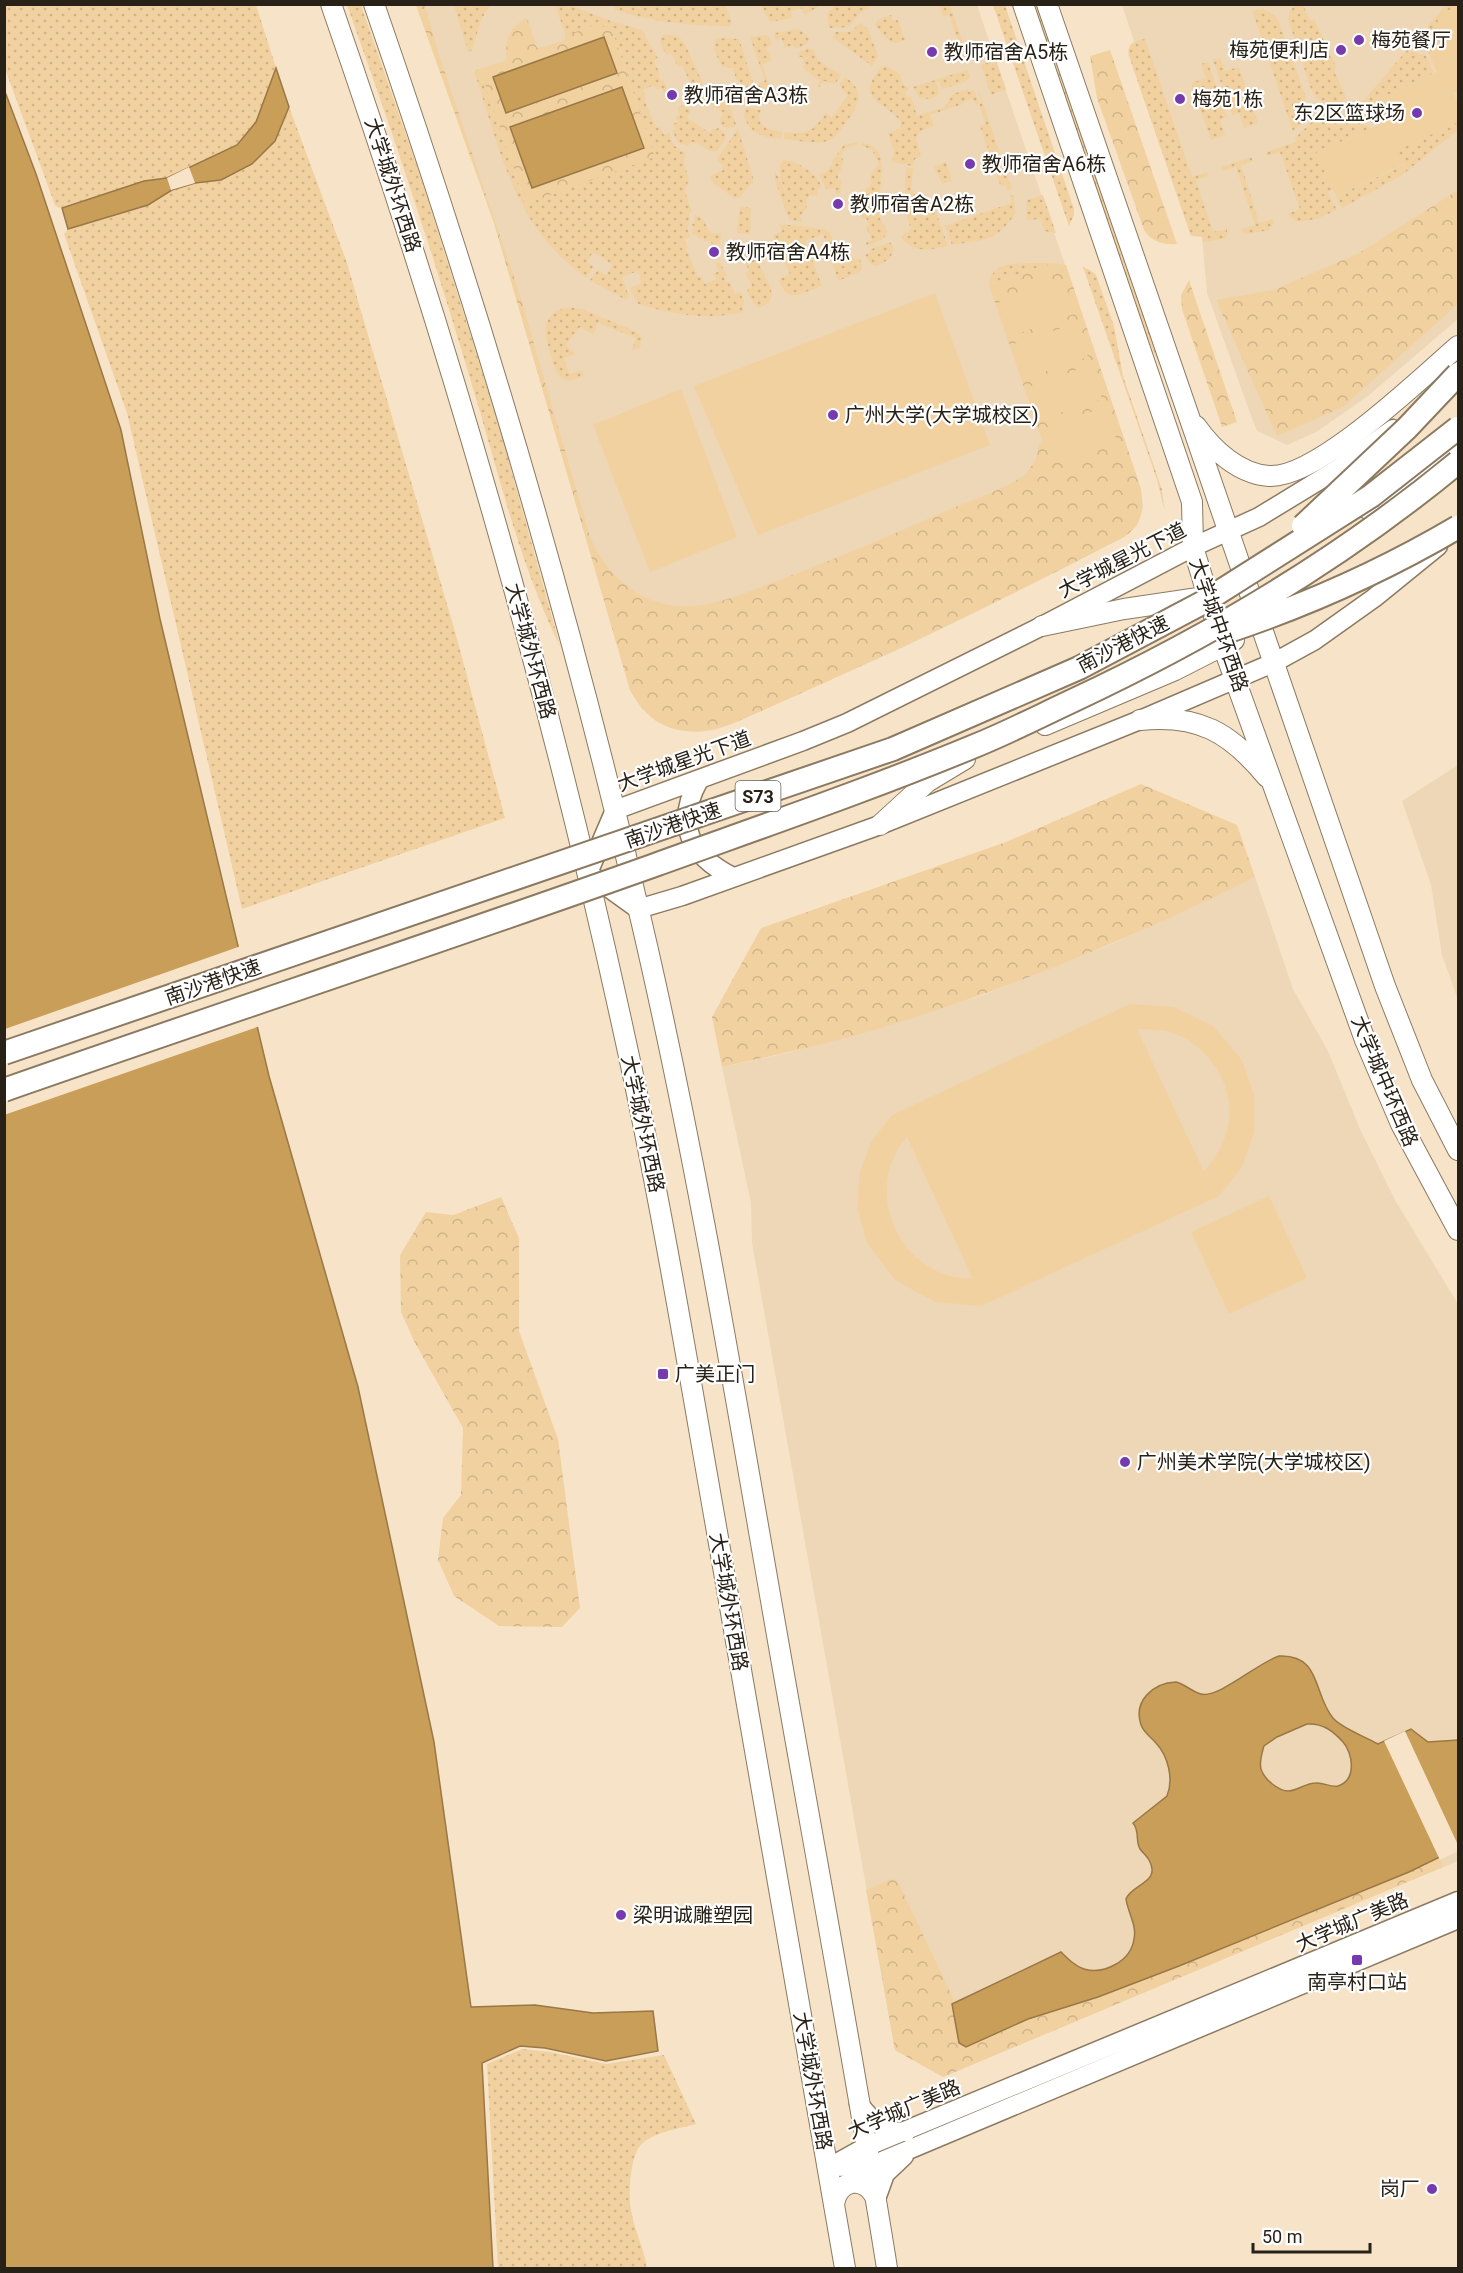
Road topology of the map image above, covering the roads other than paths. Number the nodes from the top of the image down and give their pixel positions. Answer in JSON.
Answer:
{"nodes":[{"id":1,"x":331,"y":4,"type":"edge"},
{"id":2,"x":374,"y":4,"type":"edge"},
{"id":3,"x":1023,"y":4,"type":"edge"},
{"id":4,"x":1047,"y":4,"type":"edge"},
{"id":5,"x":1458,"y":346,"type":"edge"},
{"id":6,"x":1458,"y":376,"type":"edge"},
{"id":7,"x":1188,"y":414,"type":"junction"},
{"id":8,"x":1458,"y":428,"type":"edge"},
{"id":9,"x":1458,"y":444,"type":"edge"},
{"id":10,"x":1458,"y":462,"type":"edge"},
{"id":11,"x":1458,"y":521,"type":"edge"},
{"id":12,"x":1458,"y":528,"type":"edge"},
{"id":13,"x":1229,"y":532,"type":"junction"},
{"id":14,"x":1193,"y":547,"type":"junction"},
{"id":15,"x":1268,"y":560,"type":"junction"},
{"id":16,"x":1245,"y":579,"type":"junction"},
{"id":17,"x":1208,"y":597,"type":"junction"},
{"id":18,"x":1261,"y":625,"type":"junction"},
{"id":19,"x":1042,"y":626,"type":"junction"},
{"id":20,"x":1223,"y":646,"type":"junction"},
{"id":21,"x":1179,"y":648,"type":"junction"},
{"id":22,"x":1274,"y":663,"type":"junction"},
{"id":23,"x":1236,"y":679,"type":"junction"},
{"id":24,"x":1140,"y":720,"type":"junction"},
{"id":25,"x":699,"y":780,"type":"junction"},
{"id":26,"x":1276,"y":788,"type":"junction"},
{"id":27,"x":615,"y":810,"type":"junction"},
{"id":28,"x":880,"y":825,"type":"junction"},
{"id":29,"x":588,"y":873,"type":"junction"},
{"id":30,"x":733,"y":877,"type":"junction"},
{"id":31,"x":638,"y":909,"type":"junction"},
{"id":32,"x":4,"y":1053,"type":"edge"},
{"id":33,"x":4,"y":1090,"type":"edge"},
{"id":34,"x":1458,"y":1150,"type":"edge"},
{"id":35,"x":1458,"y":1230,"type":"edge"},
{"id":36,"x":1458,"y":1901,"type":"edge"},
{"id":37,"x":1458,"y":1920,"type":"edge"},
{"id":38,"x":859,"y":2104,"type":"junction"},
{"id":39,"x":911,"y":2140,"type":"junction"},
{"id":40,"x":868,"y":2157,"type":"junction"},
{"id":41,"x":828,"y":2168,"type":"junction"},
{"id":42,"x":876,"y":2199,"type":"junction"},
{"id":43,"x":834,"y":2206,"type":"junction"},
{"id":44,"x":845,"y":2268,"type":"edge"},
{"id":45,"x":887,"y":2268,"type":"edge"}],
"edges":[{"from":1,"to":29,"type":"main road","name":"大学城外环西路"},
{"from":2,"to":27,"type":"main road","name":"大学城外环西路"},
{"from":3,"to":14,"type":"main road","name":"大学城中环西路"},
{"from":4,"to":7,"type":"main road","name":"大学城中环西路"},
{"from":5,"to":7,"type":"main road"},
{"from":6,"to":13,"type":"main road","name":"大学城星光下道"},
{"from":6,"to":15,"type":"highway","bridge":true},
{"from":7,"to":13,"type":"main road","name":"大学城中环西路"},
{"from":8,"to":15,"type":"highway","name":"南沙港快速","number":"S73","bridge":true},
{"from":9,"to":16,"type":"main road"},
{"from":10,"to":21,"type":"highway","name":"南沙港快速","number":"S73","bridge":true},
{"from":11,"to":18,"type":"main road"},
{"from":12,"to":21,"type":"highway","bridge":true},
{"from":12,"to":22,"type":"main road"},
{"from":13,"to":14,"type":"main road","name":"大学城星光下道"},
{"from":13,"to":16,"type":"main road","name":"大学城中环西路"},
{"from":14,"to":17,"type":"main road","name":"大学城中环西路"},
{"from":14,"to":19,"type":"main road","name":"大学城星光下道"},
{"from":15,"to":32,"type":"highway","name":"南沙港快速","number":"S73","bridge":true},
{"from":16,"to":17,"type":"main road"},
{"from":16,"to":18,"type":"main road","name":"大学城中环西路"},
{"from":17,"to":19,"type":"main road"},
{"from":17,"to":20,"type":"main road","name":"大学城中环西路"},
{"from":18,"to":20,"type":"main road"},
{"from":18,"to":22,"type":"main road","name":"大学城中环西路"},
{"from":19,"to":25,"type":"main road","name":"大学城星光下道"},
{"from":20,"to":23,"type":"main road","name":"大学城中环西路"},
{"from":20,"to":28,"type":"main road"},
{"from":21,"to":33,"type":"highway","name":"南沙港快速","number":"S73","bridge":true},
{"from":22,"to":23,"type":"main road"},
{"from":22,"to":34,"type":"main road","name":"大学城中环西路"},
{"from":23,"to":24,"type":"main road"},
{"from":23,"to":26,"type":"main road","name":"大学城中环西路"},
{"from":24,"to":26,"type":"main road"},
{"from":24,"to":28,"type":"main road"},
{"from":25,"to":27,"type":"main road","name":"大学城星光下道"},
{"from":25,"to":30,"type":"main road"},
{"from":26,"to":35,"type":"main road","name":"大学城中环西路"},
{"from":27,"to":29,"type":"main road","name":"大学城星光下道"},
{"from":27,"to":31,"type":"main road","name":"大学城外环西路"},
{"from":28,"to":30,"type":"main road"},
{"from":29,"to":31,"type":"main road"},
{"from":29,"to":41,"type":"main road","name":"大学城外环西路"},
{"from":30,"to":31,"type":"main road"},
{"from":31,"to":38,"type":"main road","name":"大学城外环西路"},
{"from":36,"to":39,"type":"main road","name":"大学城广美路"},
{"from":37,"to":39,"type":"main road","name":"大学城广美路"},
{"from":38,"to":39,"type":"main road"},
{"from":38,"to":40,"type":"main road","name":"大学城外环西路"},
{"from":39,"to":40,"type":"main road","name":"大学城广美路"},
{"from":39,"to":42,"type":"main road"},
{"from":40,"to":41,"type":"main road","name":"大学城广美路"},
{"from":40,"to":42,"type":"main road","name":"大学城外环西路"},
{"from":41,"to":43,"type":"main road","name":"大学城外环西路"},
{"from":42,"to":43,"type":"main road"},
{"from":42,"to":45,"type":"main road","name":"大学城外环西路"},
{"from":43,"to":44,"type":"main road","name":"大学城外环西路"}]}
